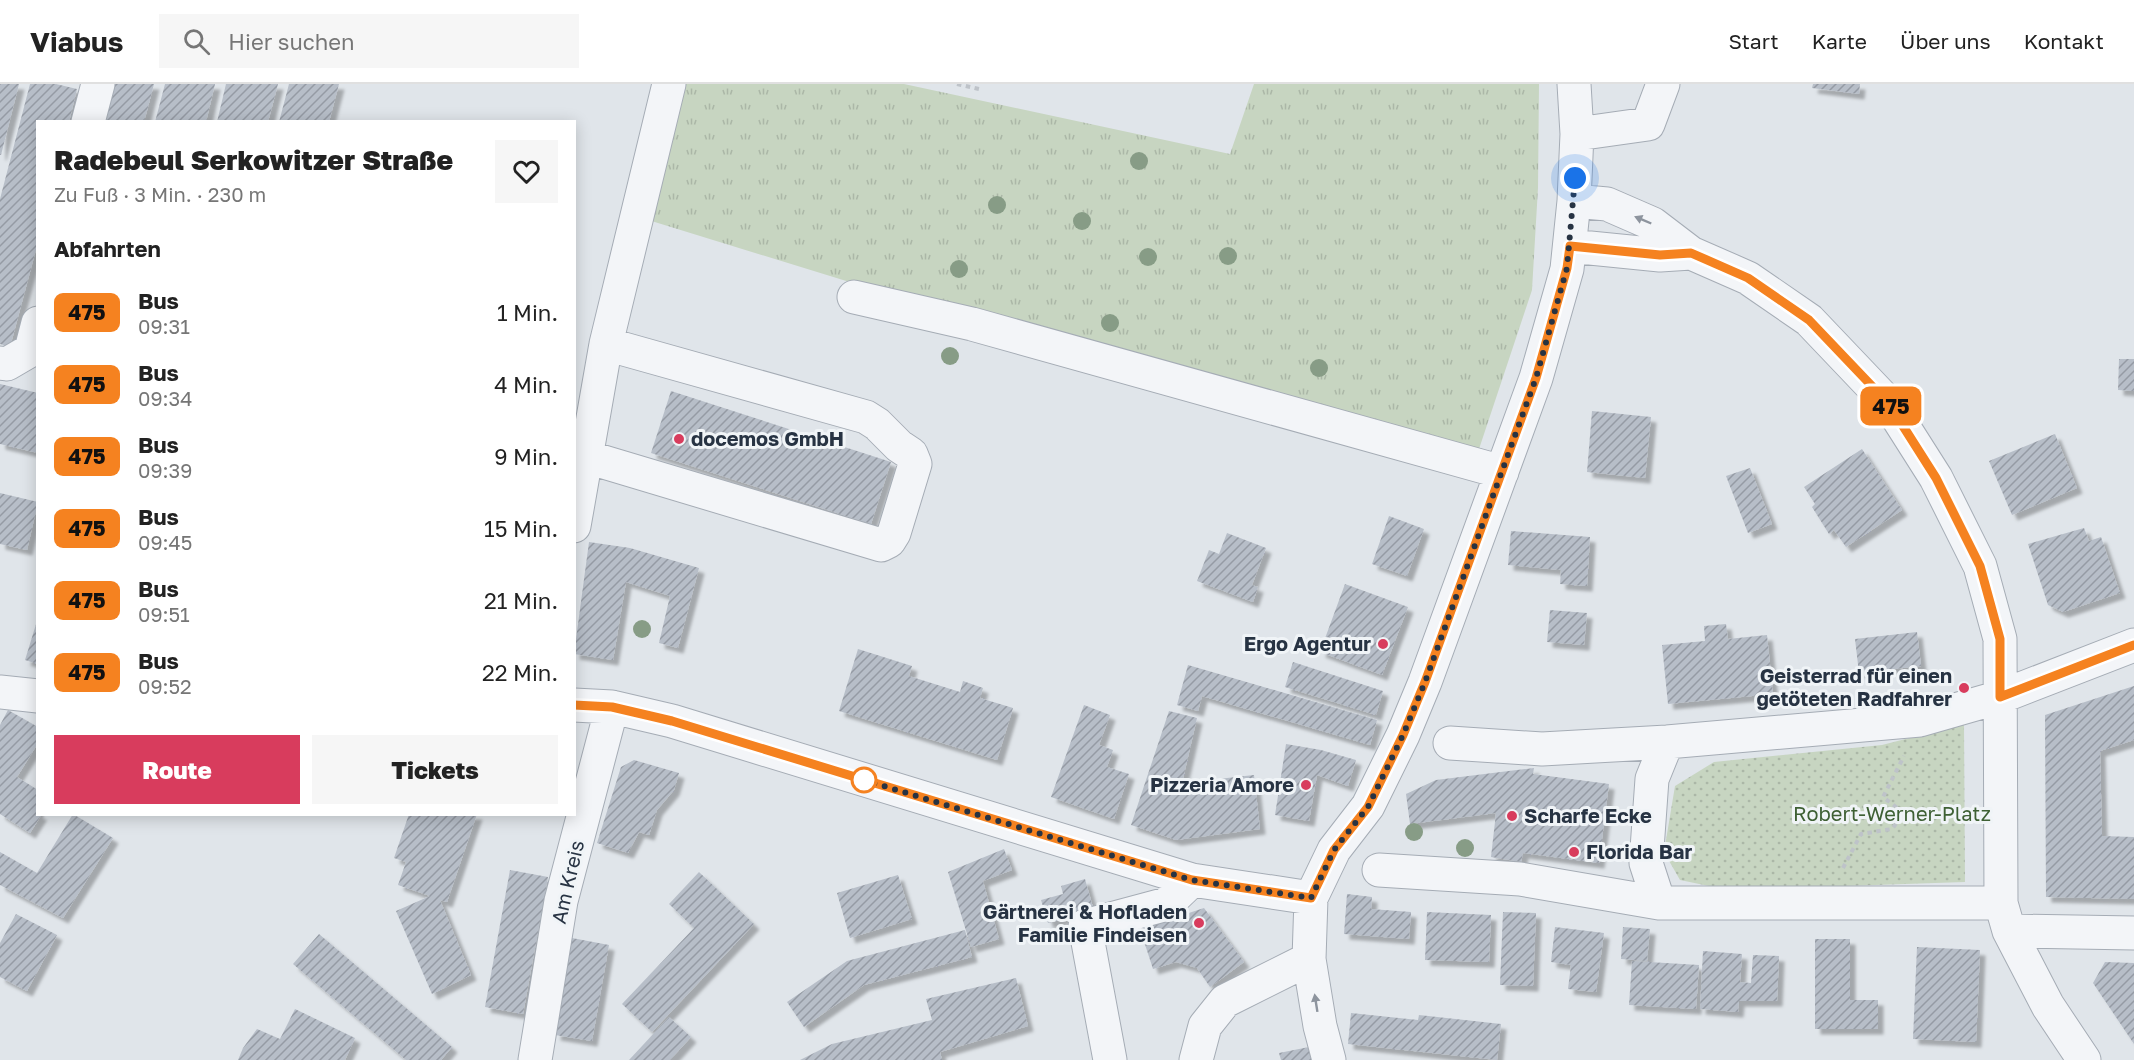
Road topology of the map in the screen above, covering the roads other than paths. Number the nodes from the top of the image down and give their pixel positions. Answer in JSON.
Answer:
{"nodes":[{"id":1,"x":98,"y":84,"type":"edge"},
{"id":2,"x":669,"y":84,"type":"edge"},
{"id":3,"x":1574,"y":84,"type":"edge"},
{"id":4,"x":1663,"y":84,"type":"edge"},
{"id":5,"x":89,"y":120,"type":"edge"},
{"id":6,"x":1577,"y":134,"type":"junction"},
{"id":7,"x":1574,"y":201,"type":"junction"},
{"id":8,"x":1570,"y":246,"type":"junction"},
{"id":9,"x":1691,"y":253,"type":"junction"},
{"id":10,"x":854,"y":297,"type":"dead end"},
{"id":11,"x":36,"y":331,"type":"edge"},
{"id":12,"x":606,"y":344,"type":"junction"},
{"id":13,"x":0,"y":363,"type":"edge"},
{"id":14,"x":587,"y":457,"type":"junction"},
{"id":15,"x":1502,"y":472,"type":"junction"},
{"id":16,"x":576,"y":515,"type":"edge"},
{"id":17,"x":2134,"y":645,"type":"edge"},
{"id":18,"x":0,"y":692,"type":"edge"},
{"id":19,"x":36,"y":696,"type":"edge"},
{"id":20,"x":2000,"y":697,"type":"junction"},
{"id":21,"x":576,"y":705,"type":"edge"},
{"id":22,"x":612,"y":707,"type":"junction"},
{"id":23,"x":1667,"y":742,"type":"junction"},
{"id":24,"x":1450,"y":743,"type":"dead end"},
{"id":25,"x":1379,"y":870,"type":"dead end"},
{"id":26,"x":1192,"y":880,"type":"junction"},
{"id":27,"x":1311,"y":898,"type":"junction"},
{"id":28,"x":1659,"y":903,"type":"junction"},
{"id":29,"x":2005,"y":917,"type":"junction"},
{"id":30,"x":2134,"y":933,"type":"edge"},
{"id":31,"x":1309,"y":959,"type":"junction"},
{"id":32,"x":535,"y":1060,"type":"edge"},
{"id":33,"x":1110,"y":1060,"type":"edge"},
{"id":34,"x":1196,"y":1060,"type":"edge"},
{"id":35,"x":1329,"y":1060,"type":"edge"},
{"id":36,"x":2084,"y":1060,"type":"edge"}],
"edges":[{"from":1,"to":5,"type":"street"},
{"from":2,"to":12,"type":"street"},
{"from":3,"to":6,"type":"street"},
{"from":4,"to":6,"type":"street"},
{"from":6,"to":7,"type":"street"},
{"from":7,"to":8,"type":"street"},
{"from":9,"to":7,"type":"street","one_way":true},
{"from":8,"to":9,"type":"street"},
{"from":8,"to":15,"type":"street"},
{"from":9,"to":20,"type":"street"},
{"from":10,"to":15,"type":"street"},
{"from":11,"to":13,"type":"street"},
{"from":12,"to":14,"type":"street"},
{"from":12,"to":14,"type":"street"},
{"from":14,"to":16,"type":"street"},
{"from":15,"to":27,"type":"street"},
{"from":17,"to":20,"type":"street"},
{"from":18,"to":19,"type":"street"},
{"from":20,"to":23,"type":"street"},
{"from":20,"to":29,"type":"street"},
{"from":21,"to":22,"type":"street"},
{"from":22,"to":26,"type":"street"},
{"from":22,"to":32,"type":"street","name":"Am Kreis"},
{"from":23,"to":24,"type":"street"},
{"from":23,"to":28,"type":"street"},
{"from":25,"to":28,"type":"street"},
{"from":26,"to":27,"type":"street"},
{"from":26,"to":33,"type":"street"},
{"from":27,"to":31,"type":"street"},
{"from":28,"to":29,"type":"street"},
{"from":29,"to":30,"type":"street"},
{"from":29,"to":36,"type":"street"},
{"from":31,"to":34,"type":"street"},
{"from":35,"to":31,"type":"street","one_way":true}]}
